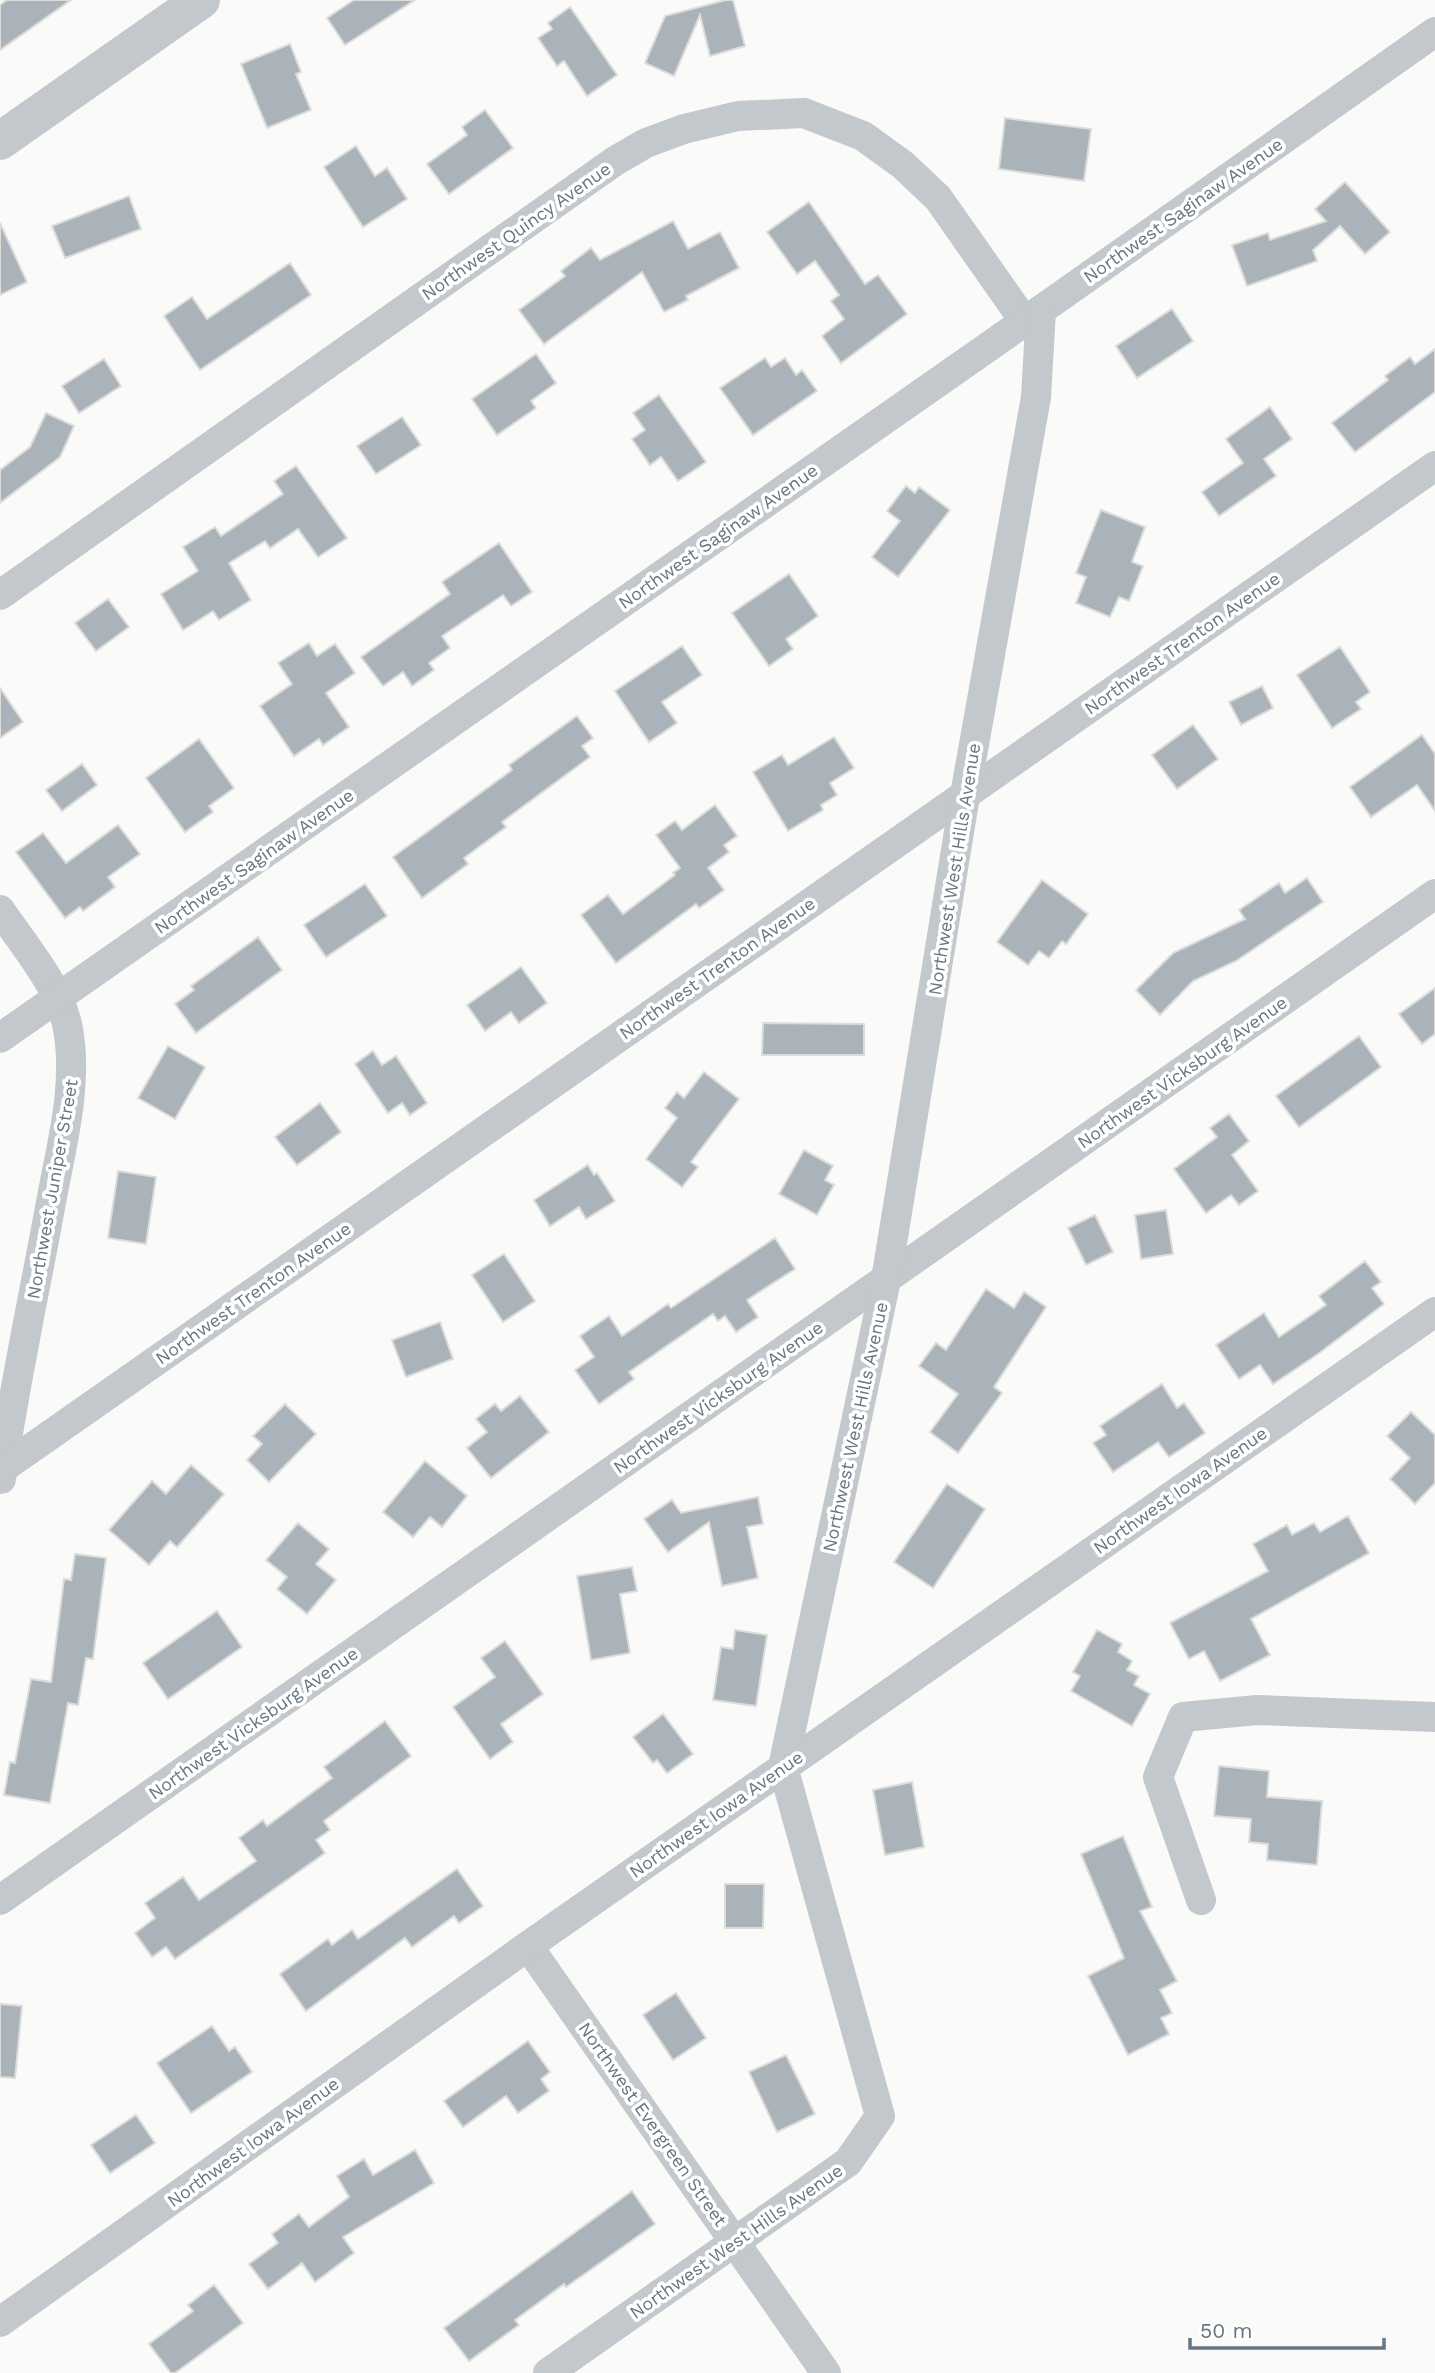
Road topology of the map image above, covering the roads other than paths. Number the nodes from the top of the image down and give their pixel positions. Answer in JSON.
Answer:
{"nodes":[{"id":1,"x":201,"y":0,"type":"edge"},
{"id":2,"x":1435,"y":32,"type":"edge"},
{"id":3,"x":0,"y":141,"type":"edge"},
{"id":4,"x":1033,"y":316,"type":"junction"},
{"id":5,"x":1435,"y":466,"type":"edge"},
{"id":6,"x":0,"y":594,"type":"edge"},
{"id":7,"x":965,"y":795,"type":"junction"},
{"id":8,"x":1435,"y":894,"type":"edge"},
{"id":9,"x":0,"y":910,"type":"edge"},
{"id":10,"x":57,"y":998,"type":"junction"},
{"id":11,"x":0,"y":1038,"type":"edge"},
{"id":12,"x":886,"y":1280,"type":"junction"},
{"id":13,"x":1435,"y":1312,"type":"edge"},
{"id":14,"x":1,"y":1474,"type":"edge"},
{"id":15,"x":1435,"y":1717,"type":"edge"},
{"id":16,"x":783,"y":1767,"type":"junction"},
{"id":17,"x":0,"y":1900,"type":"edge"},
{"id":18,"x":1201,"y":1900,"type":"dead end"},
{"id":19,"x":528,"y":1946,"type":"junction"},
{"id":20,"x":735,"y":2240,"type":"junction"},
{"id":21,"x":0,"y":2322,"type":"edge"},
{"id":22,"x":548,"y":2373,"type":"edge"},
{"id":23,"x":826,"y":2373,"type":"edge"}],
"edges":[{"from":1,"to":3,"type":"street"},
{"from":2,"to":4,"type":"street","name":"Northwest Saginaw Avenue"},
{"from":4,"to":6,"type":"street","name":"Northwest Quincy Avenue"},
{"from":4,"to":7,"type":"street","name":"Northwest West Hills Avenue"},
{"from":4,"to":10,"type":"street","name":"Northwest Saginaw Avenue"},
{"from":5,"to":7,"type":"street","name":"Northwest Trenton Avenue"},
{"from":7,"to":12,"type":"street","name":"Northwest West Hills Avenue"},
{"from":7,"to":14,"type":"street","name":"Northwest Trenton Avenue"},
{"from":8,"to":12,"type":"street","name":"Northwest Vicksburg Avenue"},
{"from":9,"to":10,"type":"street","name":"Northwest Juniper Street"},
{"from":10,"to":11,"type":"street","name":"Northwest Saginaw Avenue"},
{"from":10,"to":14,"type":"street","name":"Northwest Juniper Street"},
{"from":12,"to":16,"type":"street","name":"Northwest West Hills Avenue"},
{"from":12,"to":17,"type":"street","name":"Northwest Vicksburg Avenue"},
{"from":13,"to":16,"type":"street","name":"Northwest Iowa Avenue"},
{"from":15,"to":18,"type":"street"},
{"from":16,"to":19,"type":"street","name":"Northwest Iowa Avenue"},
{"from":16,"to":20,"type":"street","name":"Northwest West Hills Avenue"},
{"from":19,"to":20,"type":"street","name":"Northwest Evergreen Street"},
{"from":19,"to":21,"type":"street","name":"Northwest Iowa Avenue"},
{"from":20,"to":22,"type":"street","name":"Northwest West Hills Avenue"},
{"from":20,"to":23,"type":"street","name":"Northwest Evergreen Street"}]}
